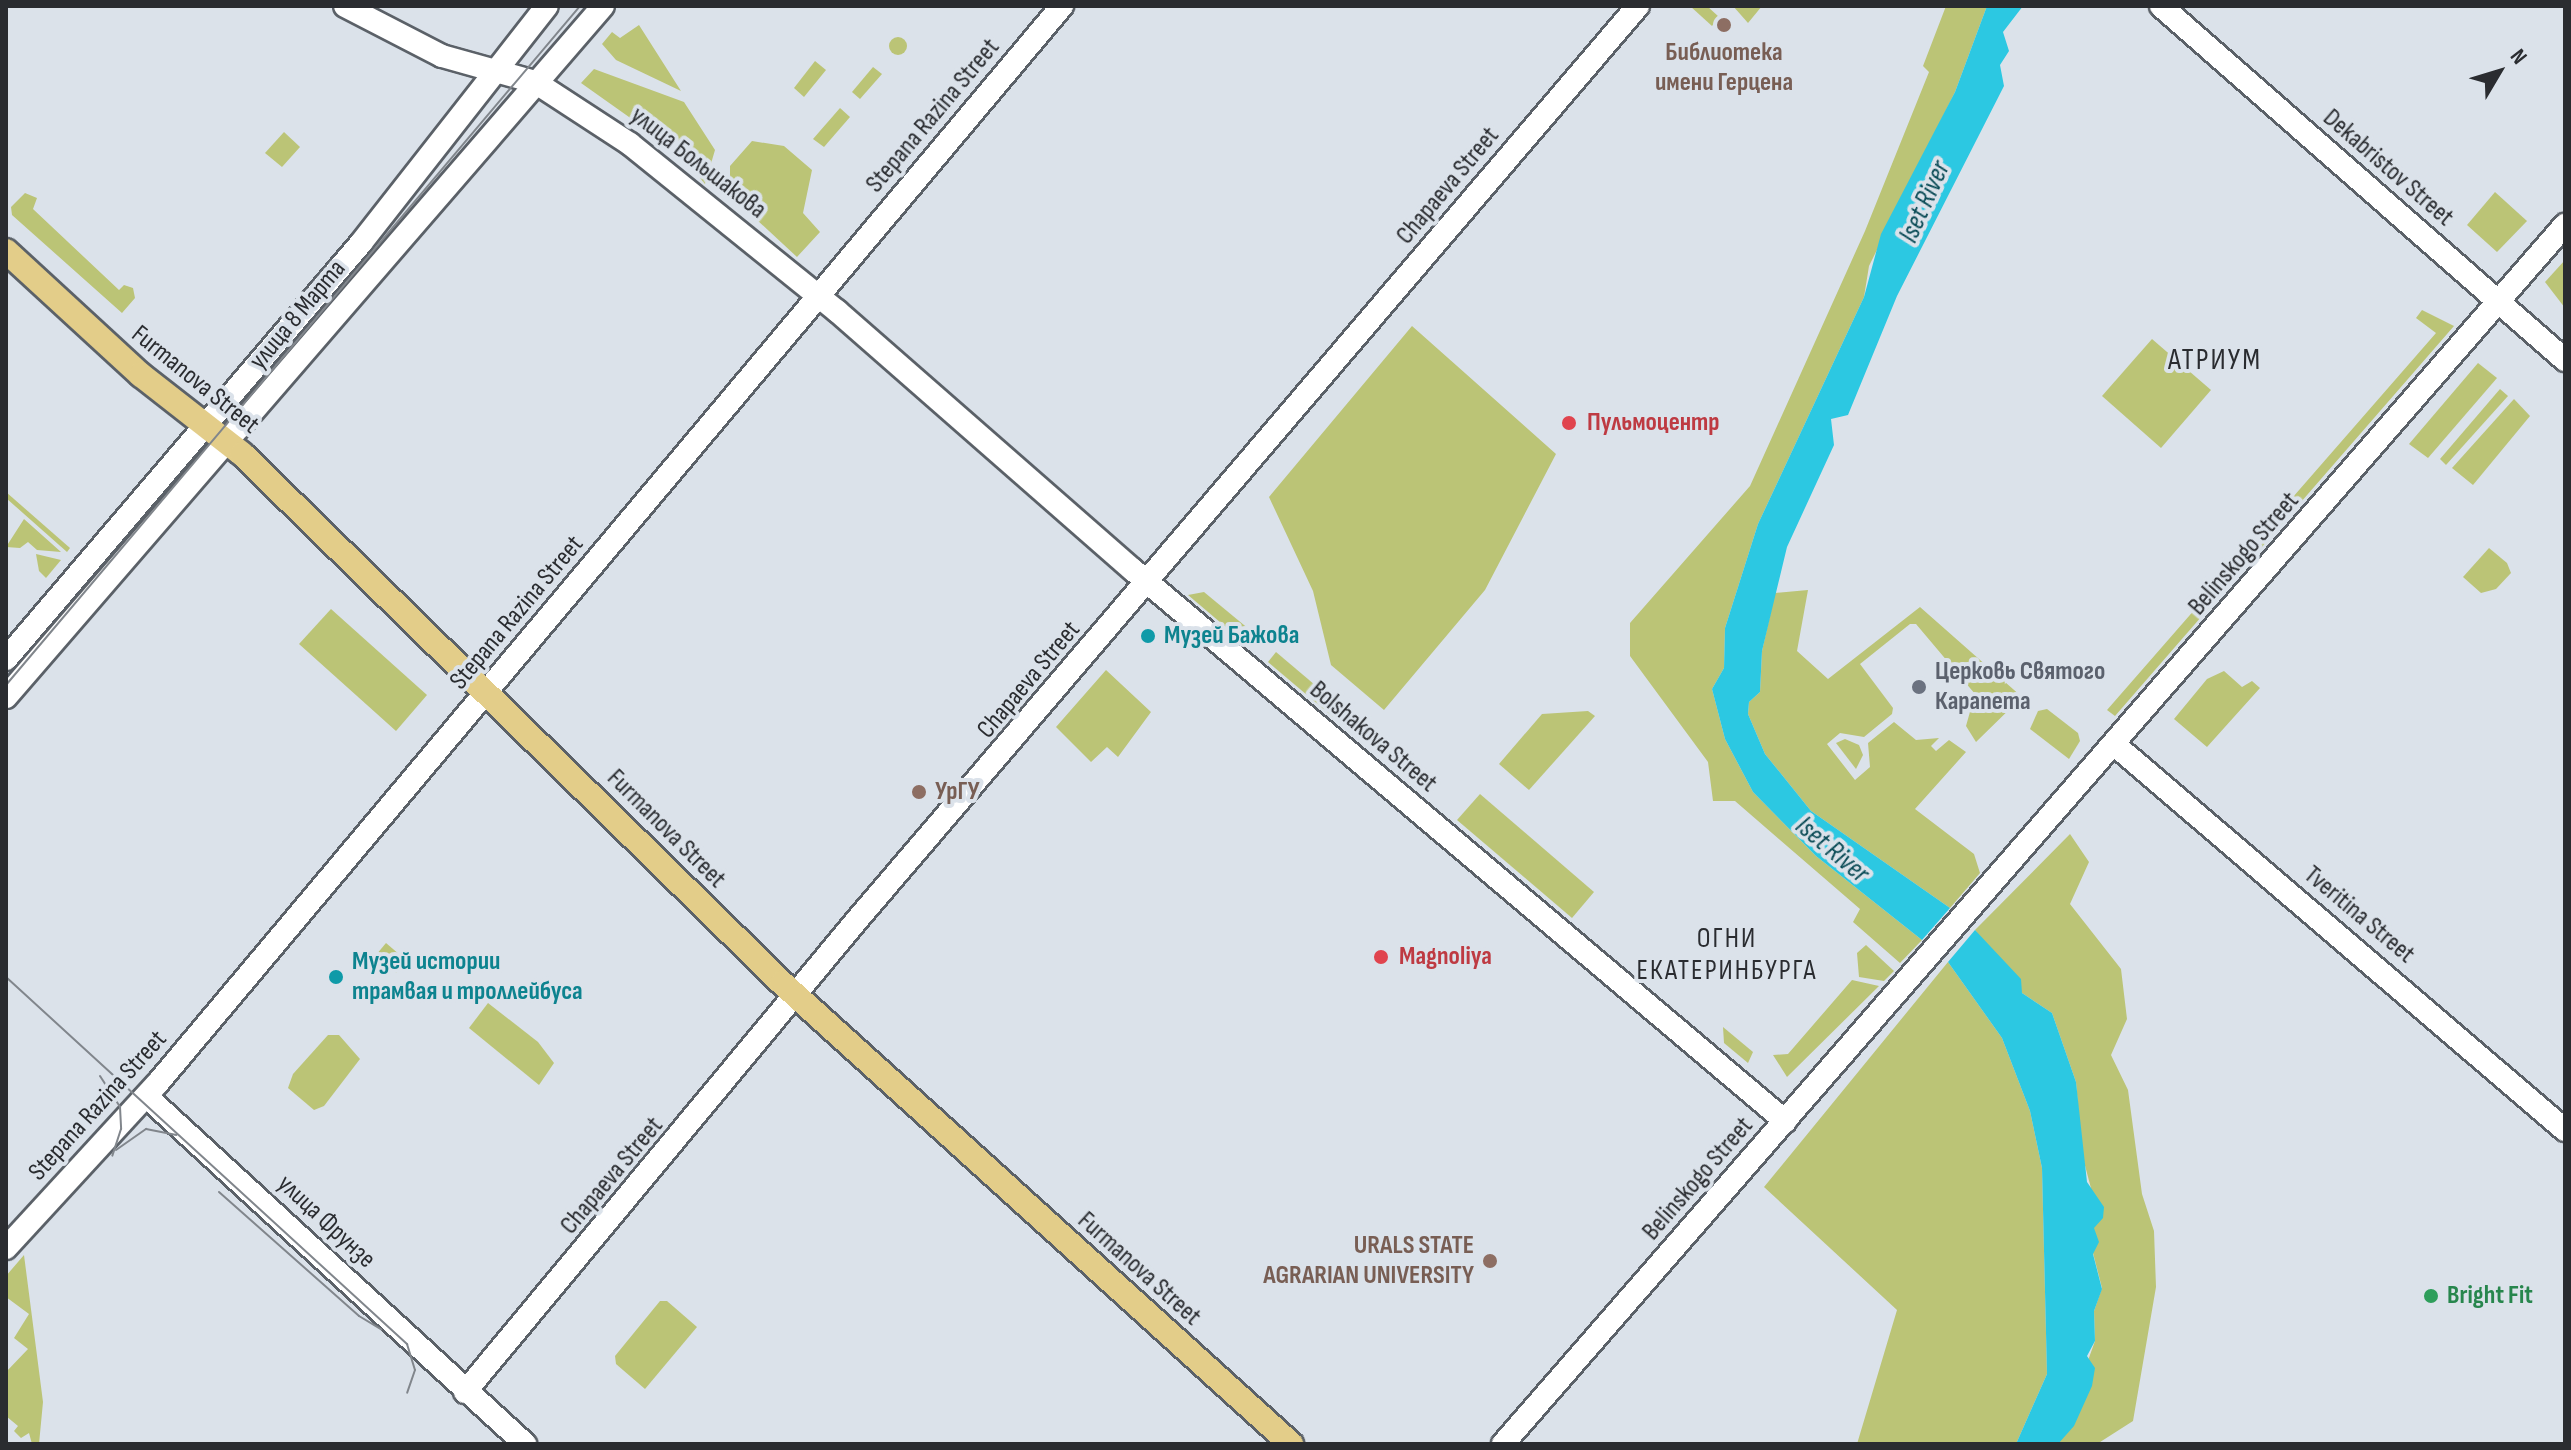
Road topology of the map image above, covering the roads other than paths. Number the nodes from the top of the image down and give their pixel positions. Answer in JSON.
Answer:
{"nodes":[{"id":1,"x":345,"y":6,"type":"edge"},
{"id":2,"x":547,"y":6,"type":"edge"},
{"id":3,"x":603,"y":6,"type":"edge"},
{"id":4,"x":1062,"y":6,"type":"edge"},
{"id":5,"x":1638,"y":6,"type":"edge"},
{"id":6,"x":2173,"y":10,"type":"edge"},
{"id":7,"x":498,"y":69,"type":"junction"},
{"id":8,"x":535,"y":82,"type":"junction"},
{"id":9,"x":2565,"y":225,"type":"edge"},
{"id":10,"x":6,"y":251,"type":"edge"},
{"id":11,"x":820,"y":296,"type":"junction"},
{"id":12,"x":2500,"y":304,"type":"junction"},
{"id":13,"x":2565,"y":360,"type":"edge"},
{"id":14,"x":204,"y":427,"type":"junction"},
{"id":15,"x":227,"y":443,"type":"junction"},
{"id":16,"x":1148,"y":583,"type":"junction"},
{"id":17,"x":6,"y":659,"type":"edge"},
{"id":18,"x":487,"y":693,"type":"junction"},
{"id":19,"x":6,"y":697,"type":"edge"},
{"id":20,"x":2115,"y":745,"type":"junction"},
{"id":21,"x":795,"y":995,"type":"junction"},
{"id":22,"x":146,"y":1096,"type":"junction"},
{"id":23,"x":1785,"y":1121,"type":"junction"},
{"id":24,"x":2565,"y":1130,"type":"edge"},
{"id":25,"x":6,"y":1248,"type":"edge"},
{"id":26,"x":465,"y":1392,"type":"junction"},
{"id":27,"x":525,"y":1444,"type":"edge"},
{"id":28,"x":1291,"y":1444,"type":"edge"},
{"id":29,"x":1503,"y":1444,"type":"edge"}],
"edges":[{"from":1,"to":7,"type":"main road"},
{"from":2,"to":7,"type":"main road","name":"улица 8 Марта"},
{"from":3,"to":8,"type":"main road","name":"улица 8 Марта"},
{"from":4,"to":11,"type":"main road","name":"Stepana Razina Street"},
{"from":5,"to":16,"type":"main road","name":"Chapaeva Street"},
{"from":6,"to":12,"type":"main road","name":"Dekabristov Street"},
{"from":7,"to":8,"type":"main road"},
{"from":7,"to":14,"type":"main road","name":"улица 8 Марта"},
{"from":8,"to":11,"type":"main road","name":"улица Большакова"},
{"from":8,"to":15,"type":"main road","name":"улица 8 Марта"},
{"from":9,"to":12,"type":"main road","name":"Belinskogo Street"},
{"from":10,"to":14,"type":"main road","name":"Furmanova Street"},
{"from":11,"to":16,"type":"main road","name":"Bolshakova Street"},
{"from":11,"to":18,"type":"main road","name":"Stepana Razina Street"},
{"from":12,"to":13,"type":"main road","name":"Dekabristov Street"},
{"from":12,"to":20,"type":"main road","name":"Belinskogo Street"},
{"from":14,"to":15,"type":"main road","name":"Furmanova Street"},
{"from":14,"to":17,"type":"main road","name":"улица 8 Марта"},
{"from":15,"to":18,"type":"main road","name":"Furmanova Street"},
{"from":15,"to":19,"type":"main road","name":"улица 8 Марта"},
{"from":16,"to":21,"type":"main road","name":"Chapaeva Street"},
{"from":16,"to":23,"type":"main road","name":"Bolshakova Street"},
{"from":18,"to":21,"type":"main road","name":"Furmanova Street"},
{"from":18,"to":22,"type":"main road","name":"Stepana Razina Street"},
{"from":20,"to":23,"type":"main road","name":"Belinskogo Street"},
{"from":20,"to":24,"type":"main road","name":"Tveritina Street"},
{"from":21,"to":26,"type":"main road","name":"Chapaeva Street"},
{"from":21,"to":28,"type":"main road","name":"Furmanova Street"},
{"from":22,"to":25,"type":"main road","name":"Stepana Razina Street"},
{"from":22,"to":26,"type":"main road","name":"улица Фрунзе"},
{"from":23,"to":29,"type":"main road","name":"Belinskogo Street"},
{"from":26,"to":27,"type":"main road","name":"улица Фрунзе"}]}
